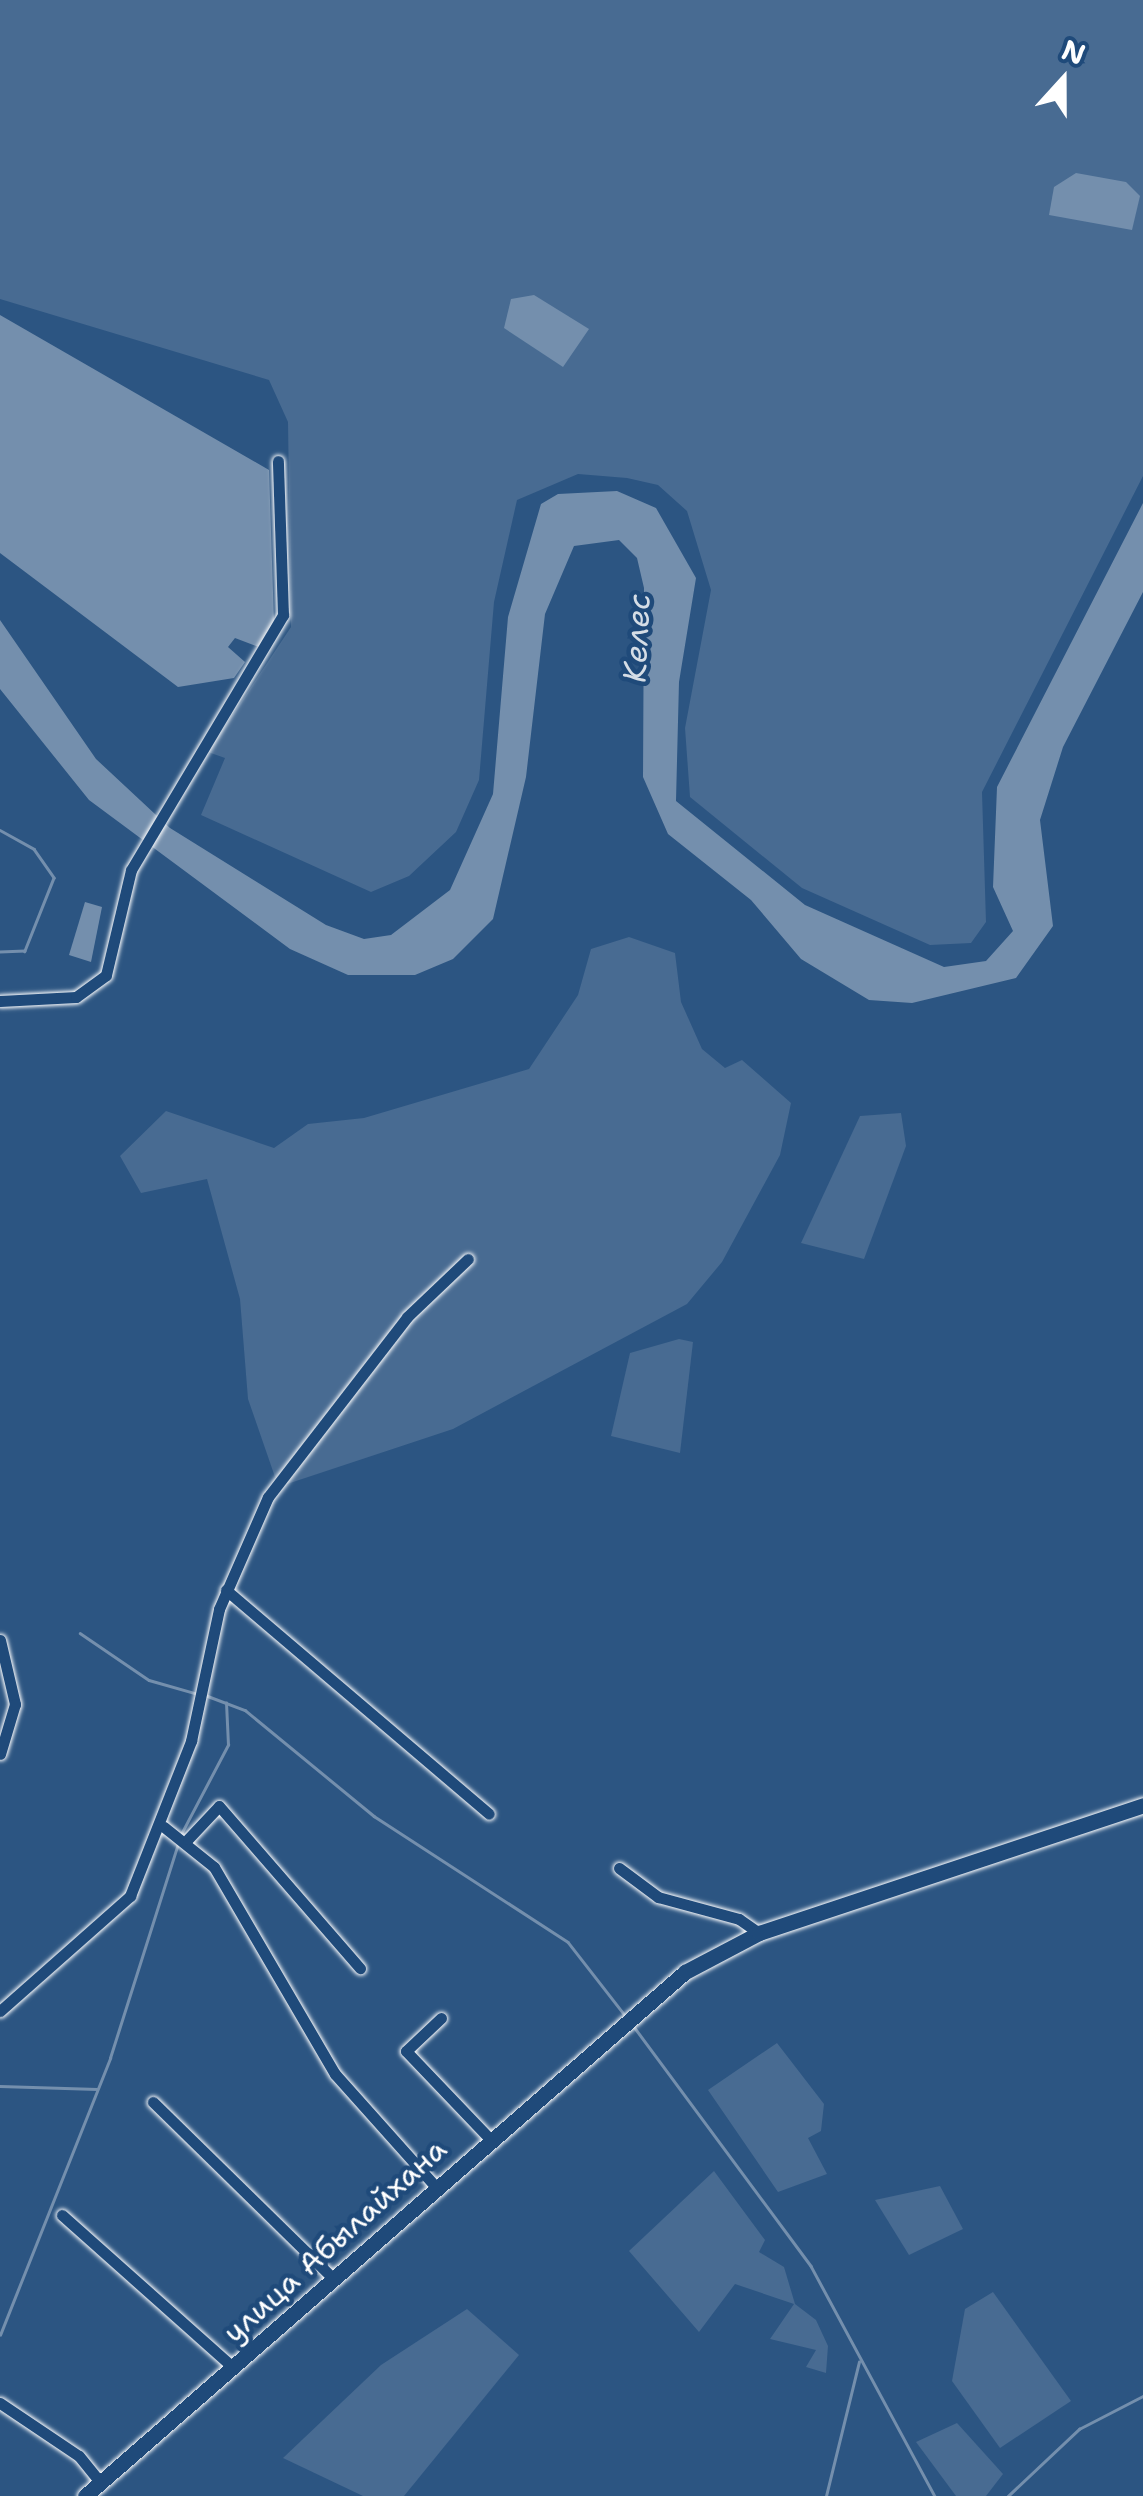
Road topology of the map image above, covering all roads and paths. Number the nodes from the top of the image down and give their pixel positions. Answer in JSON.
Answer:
{"nodes":[{"id":1,"x":278,"y":461,"type":"dead end"},
{"id":2,"x":0,"y":1001,"type":"edge"},
{"id":3,"x":468,"y":1259,"type":"dead end"},
{"id":4,"x":226,"y":1590,"type":"junction"},
{"id":5,"x":0,"y":1640,"type":"edge"},
{"id":6,"x":0,"y":1754,"type":"edge"},
{"id":7,"x":1143,"y":1806,"type":"edge"},
{"id":8,"x":489,"y":1814,"type":"dead end"},
{"id":9,"x":164,"y":1827,"type":"junction"},
{"id":10,"x":188,"y":1839,"type":"junction"},
{"id":11,"x":619,"y":1868,"type":"dead end"},
{"id":12,"x":759,"y":1934,"type":"junction"},
{"id":13,"x":360,"y":1968,"type":"dead end"},
{"id":14,"x":0,"y":2011,"type":"edge"},
{"id":15,"x":441,"y":2018,"type":"dead end"},
{"id":16,"x":152,"y":2102,"type":"dead end"},
{"id":17,"x":490,"y":2140,"type":"junction"},
{"id":18,"x":437,"y":2188,"type":"junction"},
{"id":19,"x":62,"y":2215,"type":"dead end"},
{"id":20,"x":334,"y":2279,"type":"junction"},
{"id":21,"x":234,"y":2368,"type":"junction"},
{"id":22,"x":0,"y":2404,"type":"edge"},
{"id":23,"x":102,"y":2484,"type":"junction"},
{"id":24,"x":85,"y":2496,"type":"edge"}],
"edges":[{"from":1,"to":2,"type":"street"},
{"from":3,"to":4,"type":"street"},
{"from":4,"to":8,"type":"street"},
{"from":4,"to":9,"type":"street"},
{"from":5,"to":6,"type":"street"},
{"from":7,"to":12,"type":"main road","name":"улица Абылайхана"},
{"from":9,"to":10,"type":"street"},
{"from":9,"to":14,"type":"street"},
{"from":10,"to":13,"type":"street"},
{"from":10,"to":18,"type":"street"},
{"from":11,"to":12,"type":"street"},
{"from":12,"to":17,"type":"main road","name":"улица Абылайхана"},
{"from":15,"to":17,"type":"street"},
{"from":16,"to":20,"type":"street"},
{"from":17,"to":18,"type":"main road","name":"улица Абылайхана"},
{"from":18,"to":20,"type":"main road","name":"улица Абылайхана"},
{"from":19,"to":21,"type":"street"},
{"from":20,"to":21,"type":"main road","name":"улица Абылайхана"},
{"from":21,"to":23,"type":"main road","name":"улица Абылайхана"},
{"from":22,"to":23,"type":"street"},
{"from":23,"to":24,"type":"main road","name":"улица Абылайхана"}]}
